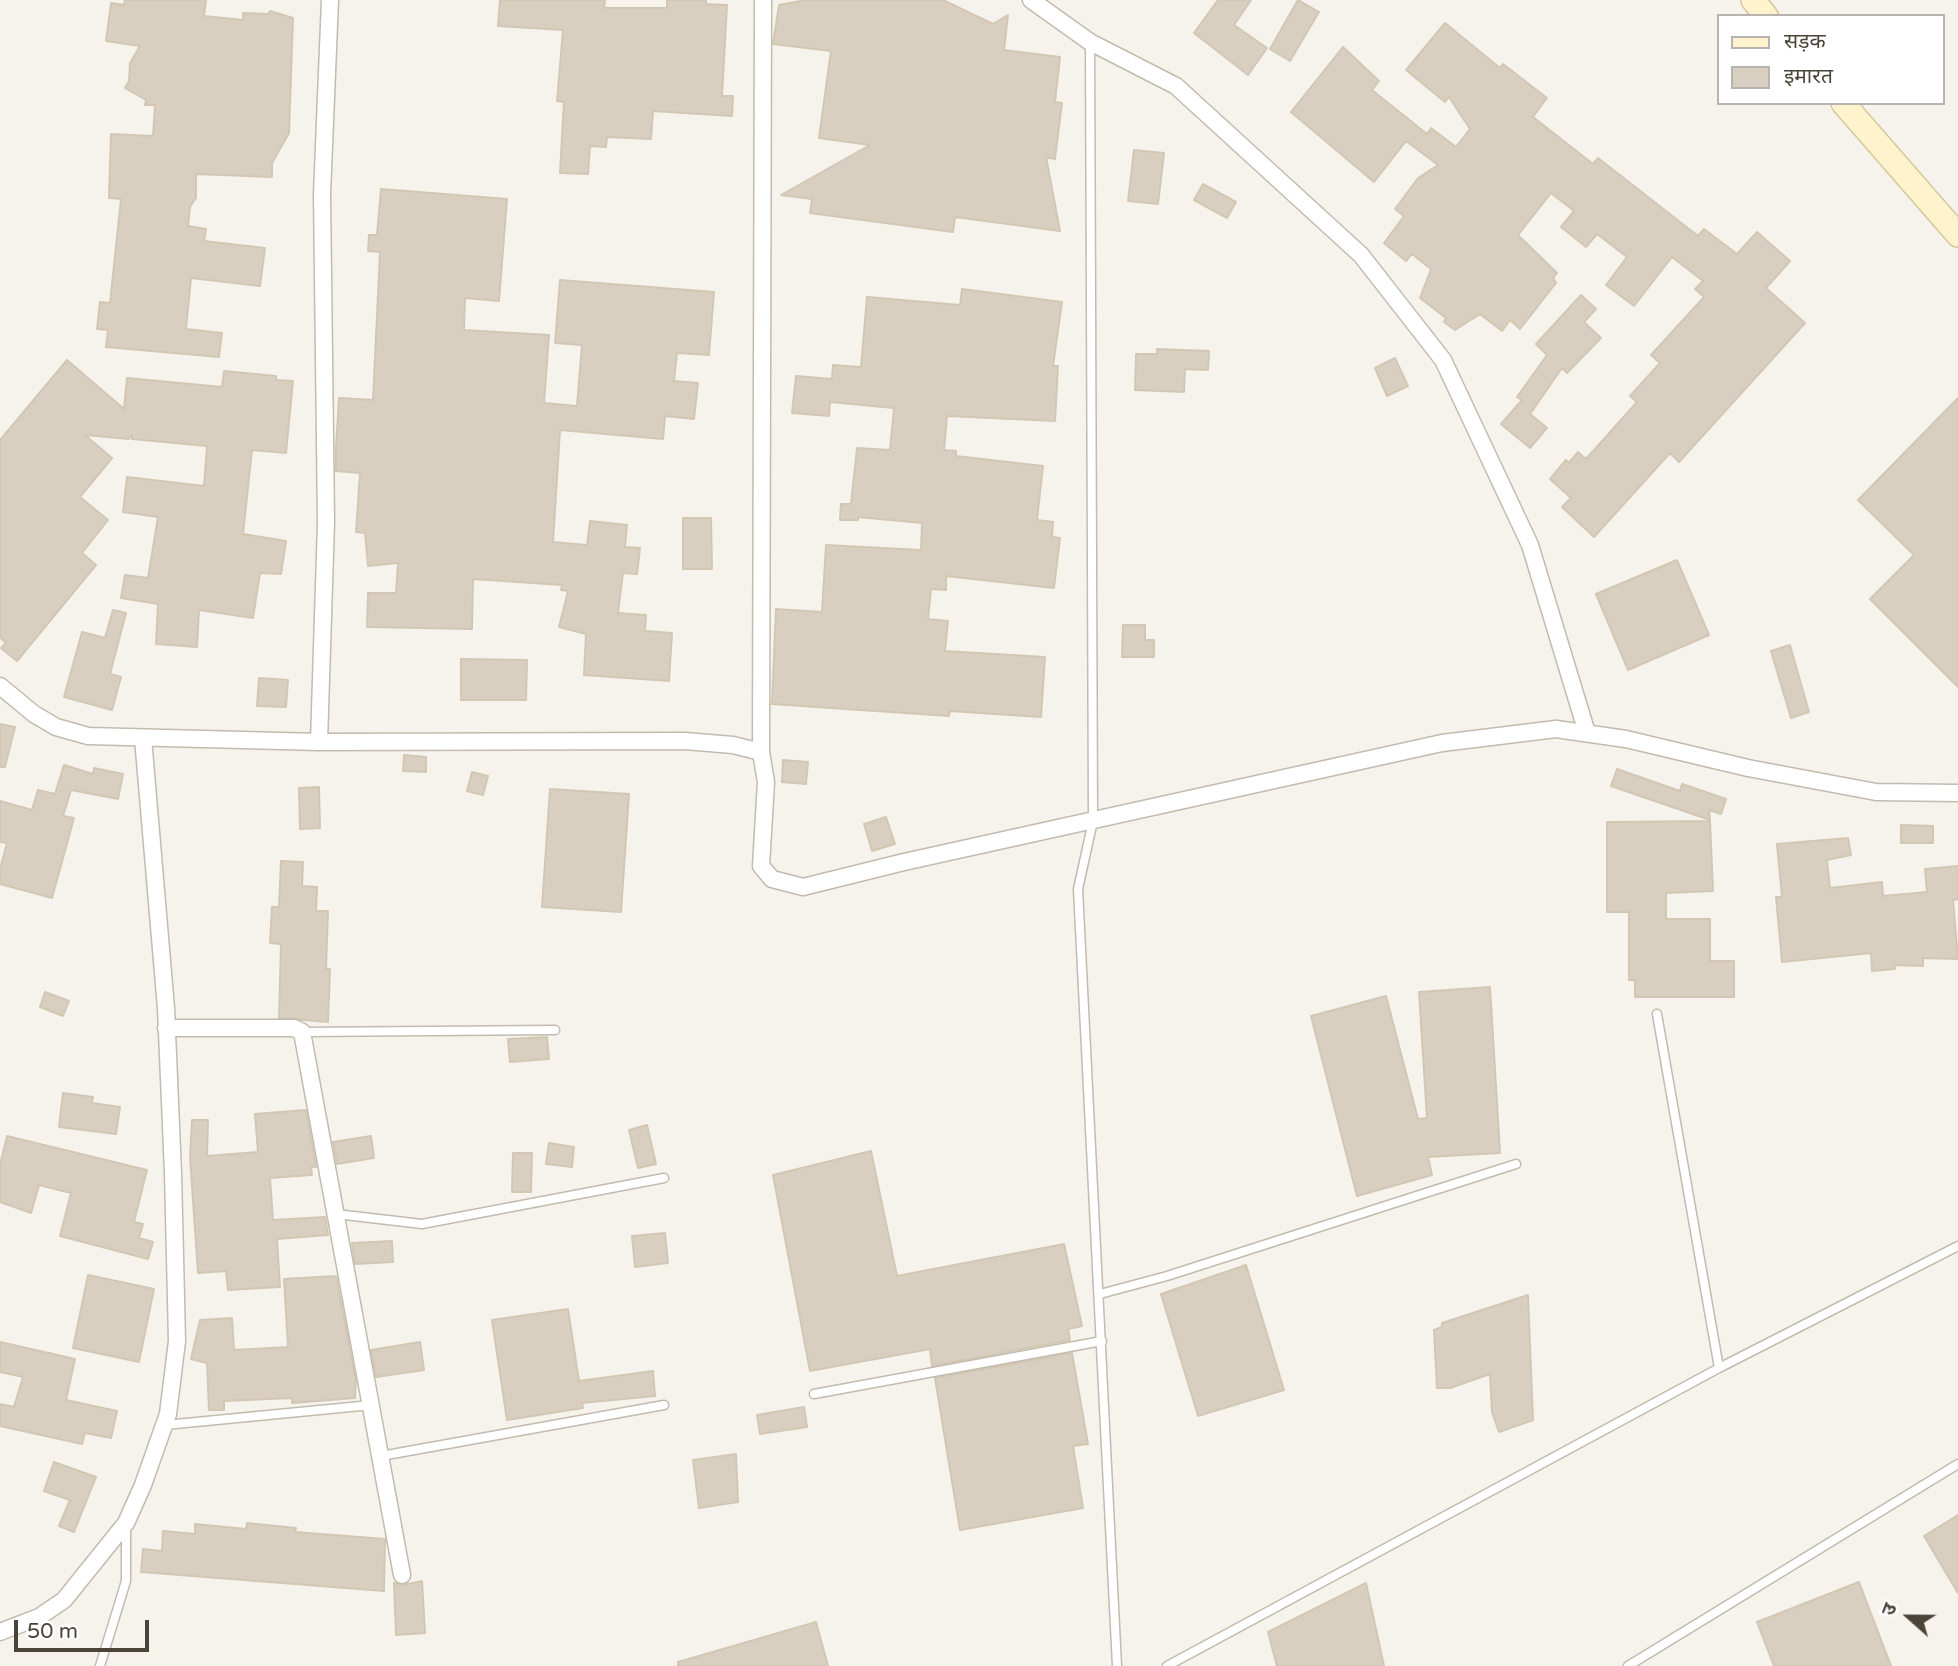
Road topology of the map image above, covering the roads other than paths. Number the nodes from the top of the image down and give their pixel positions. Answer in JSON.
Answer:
{"nodes":[{"id":1,"x":330,"y":0,"type":"edge"},
{"id":2,"x":763,"y":0,"type":"edge"},
{"id":3,"x":1031,"y":0,"type":"edge"},
{"id":4,"x":1753,"y":0,"type":"edge"},
{"id":5,"x":1764,"y":14,"type":"edge"},
{"id":6,"x":1090,"y":42,"type":"junction"},
{"id":7,"x":1845,"y":105,"type":"edge"},
{"id":8,"x":1958,"y":235,"type":"edge"},
{"id":9,"x":0,"y":686,"type":"edge"},
{"id":10,"x":1587,"y":733,"type":"junction"},
{"id":11,"x":144,"y":738,"type":"junction"},
{"id":12,"x":318,"y":742,"type":"junction"},
{"id":13,"x":761,"y":752,"type":"junction"},
{"id":14,"x":1958,"y":793,"type":"edge"},
{"id":15,"x":1093,"y":821,"type":"junction"},
{"id":16,"x":1657,"y":1014,"type":"dead end"},
{"id":17,"x":166,"y":1028,"type":"junction"},
{"id":18,"x":555,"y":1030,"type":"dead end"},
{"id":19,"x":302,"y":1031,"type":"junction"},
{"id":20,"x":1516,"y":1164,"type":"dead end"},
{"id":21,"x":664,"y":1178,"type":"dead end"},
{"id":22,"x":336,"y":1214,"type":"junction"},
{"id":23,"x":1958,"y":1246,"type":"edge"},
{"id":24,"x":1100,"y":1294,"type":"junction"},
{"id":25,"x":1102,"y":1341,"type":"junction"},
{"id":26,"x":1719,"y":1368,"type":"junction"},
{"id":27,"x":814,"y":1394,"type":"dead end"},
{"id":28,"x":371,"y":1405,"type":"junction"},
{"id":29,"x":664,"y":1405,"type":"dead end"},
{"id":30,"x":164,"y":1425,"type":"junction"},
{"id":31,"x":381,"y":1456,"type":"junction"},
{"id":32,"x":1958,"y":1464,"type":"edge"},
{"id":33,"x":126,"y":1523,"type":"junction"},
{"id":34,"x":402,"y":1575,"type":"dead end"},
{"id":35,"x":0,"y":1632,"type":"edge"},
{"id":36,"x":100,"y":1666,"type":"edge"},
{"id":37,"x":1117,"y":1666,"type":"edge"},
{"id":38,"x":1167,"y":1666,"type":"edge"},
{"id":39,"x":1628,"y":1666,"type":"edge"}],
"edges":[{"from":1,"to":12,"type":"street"},
{"from":2,"to":13,"type":"street"},
{"from":3,"to":6,"type":"street"},
{"from":4,"to":5,"type":"main road"},
{"from":6,"to":10,"type":"street"},
{"from":6,"to":15,"type":"lane"},
{"from":7,"to":8,"type":"main road"},
{"from":9,"to":11,"type":"street"},
{"from":10,"to":14,"type":"street"},
{"from":10,"to":15,"type":"street"},
{"from":11,"to":12,"type":"street"},
{"from":11,"to":17,"type":"street"},
{"from":12,"to":13,"type":"street"},
{"from":13,"to":15,"type":"street"},
{"from":15,"to":24,"type":"lane"},
{"from":16,"to":26,"type":"lane"},
{"from":17,"to":19,"type":"street"},
{"from":17,"to":30,"type":"street"},
{"from":18,"to":19,"type":"lane"},
{"from":19,"to":22,"type":"street"},
{"from":20,"to":24,"type":"lane"},
{"from":21,"to":22,"type":"lane"},
{"from":22,"to":28,"type":"street"},
{"from":23,"to":26,"type":"lane"},
{"from":24,"to":25,"type":"lane"},
{"from":25,"to":27,"type":"lane"},
{"from":25,"to":37,"type":"lane"},
{"from":26,"to":38,"type":"lane"},
{"from":28,"to":30,"type":"lane"},
{"from":28,"to":31,"type":"street"},
{"from":29,"to":31,"type":"lane"},
{"from":30,"to":33,"type":"street"},
{"from":31,"to":34,"type":"street"},
{"from":32,"to":39,"type":"lane"},
{"from":33,"to":35,"type":"street"},
{"from":33,"to":36,"type":"lane"}]}
